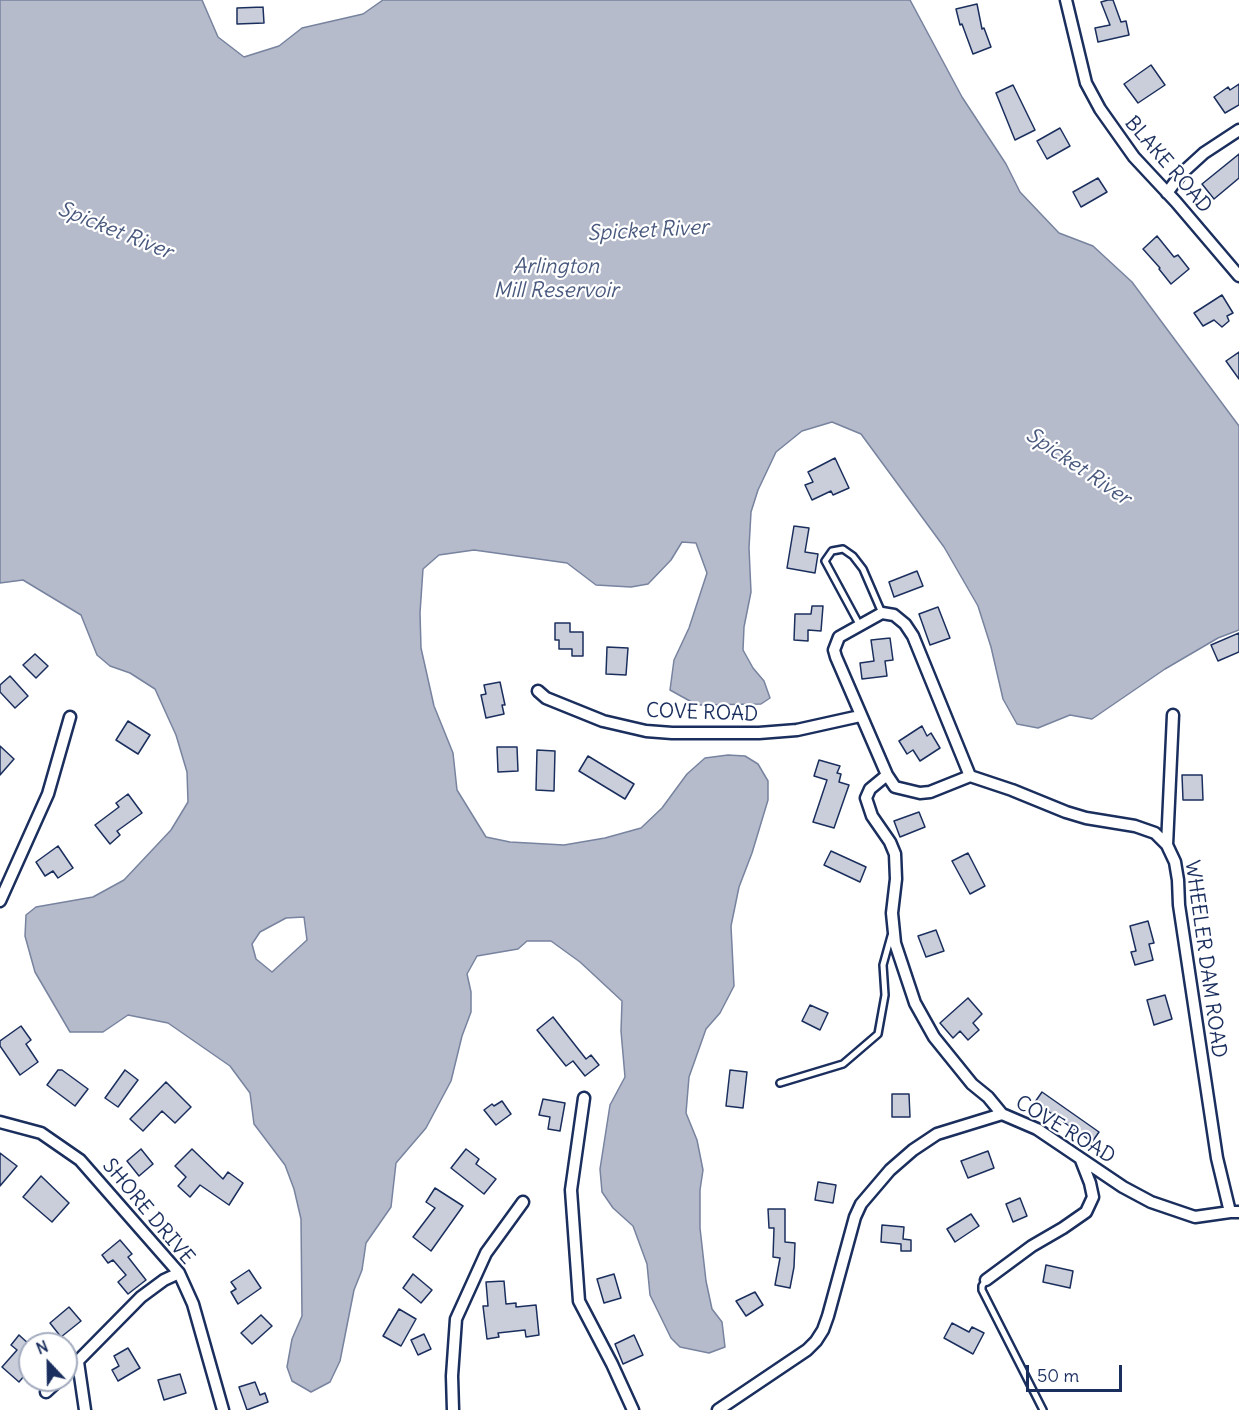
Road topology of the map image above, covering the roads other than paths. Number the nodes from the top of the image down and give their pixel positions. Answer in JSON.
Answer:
{"nodes":[{"id":1,"x":1066,"y":0,"type":"edge"},
{"id":2,"x":1239,"y":130,"type":"edge"},
{"id":3,"x":1167,"y":192,"type":"junction"},
{"id":4,"x":1239,"y":276,"type":"edge"},
{"id":5,"x":882,"y":613,"type":"junction"},
{"id":6,"x":859,"y":624,"type":"junction"},
{"id":7,"x":542,"y":694,"type":"dead end"},
{"id":8,"x":1173,"y":715,"type":"dead end"},
{"id":9,"x":860,"y":716,"type":"junction"},
{"id":10,"x":70,"y":717,"type":"dead end"},
{"id":11,"x":886,"y":776,"type":"junction"},
{"id":12,"x":970,"y":776,"type":"junction"},
{"id":13,"x":1167,"y":845,"type":"junction"},
{"id":14,"x":0,"y":901,"type":"edge"},
{"id":15,"x":892,"y":928,"type":"junction"},
{"id":16,"x":780,"y":1083,"type":"dead end"},
{"id":17,"x":584,"y":1098,"type":"dead end"},
{"id":18,"x":1002,"y":1114,"type":"junction"},
{"id":19,"x":0,"y":1122,"type":"edge"},
{"id":20,"x":1080,"y":1160,"type":"junction"},
{"id":21,"x":523,"y":1202,"type":"dead end"},
{"id":22,"x":1235,"y":1212,"type":"edge"},
{"id":23,"x":179,"y":1273,"type":"junction"},
{"id":24,"x":986,"y":1280,"type":"joint"},
{"id":25,"x":78,"y":1362,"type":"joint"},
{"id":26,"x":85,"y":1410,"type":"edge"},
{"id":27,"x":223,"y":1410,"type":"edge"},
{"id":28,"x":453,"y":1410,"type":"edge"},
{"id":29,"x":633,"y":1410,"type":"edge"},
{"id":30,"x":718,"y":1410,"type":"edge"},
{"id":31,"x":1043,"y":1410,"type":"edge"}],
"edges":[{"from":1,"to":3,"type":"street","name":"BLAKE ROAD"},
{"from":2,"to":3,"type":"street"},
{"from":3,"to":4,"type":"street","name":"BLAKE ROAD"},
{"from":5,"to":6,"type":"street"},
{"from":5,"to":6,"type":"lane"},
{"from":5,"to":12,"type":"street"},
{"from":6,"to":9,"type":"street"},
{"from":7,"to":9,"type":"street","name":"COVE ROAD"},
{"from":8,"to":13,"type":"street","name":"WHEELER DAM ROAD"},
{"from":9,"to":11,"type":"street"},
{"from":10,"to":14,"type":"street"},
{"from":11,"to":12,"type":"street"},
{"from":11,"to":15,"type":"street","name":"COVE ROAD"},
{"from":12,"to":13,"type":"street","name":"WHEELER DAM ROAD"},
{"from":13,"to":22,"type":"street","name":"WHEELER DAM ROAD"},
{"from":15,"to":16,"type":"lane"},
{"from":15,"to":18,"type":"street","name":"COVE ROAD"},
{"from":17,"to":29,"type":"street"},
{"from":18,"to":20,"type":"street","name":"COVE ROAD"},
{"from":18,"to":30,"type":"street"},
{"from":19,"to":23,"type":"street","name":"SHORE DRIVE"},
{"from":20,"to":22,"type":"street","name":"COVE ROAD"},
{"from":20,"to":24,"type":"street"},
{"from":21,"to":28,"type":"street"},
{"from":23,"to":25,"type":"street"},
{"from":23,"to":27,"type":"street","name":"SHORE DRIVE"},
{"from":24,"to":31,"type":"lane"},
{"from":25,"to":26,"type":"street"}]}
